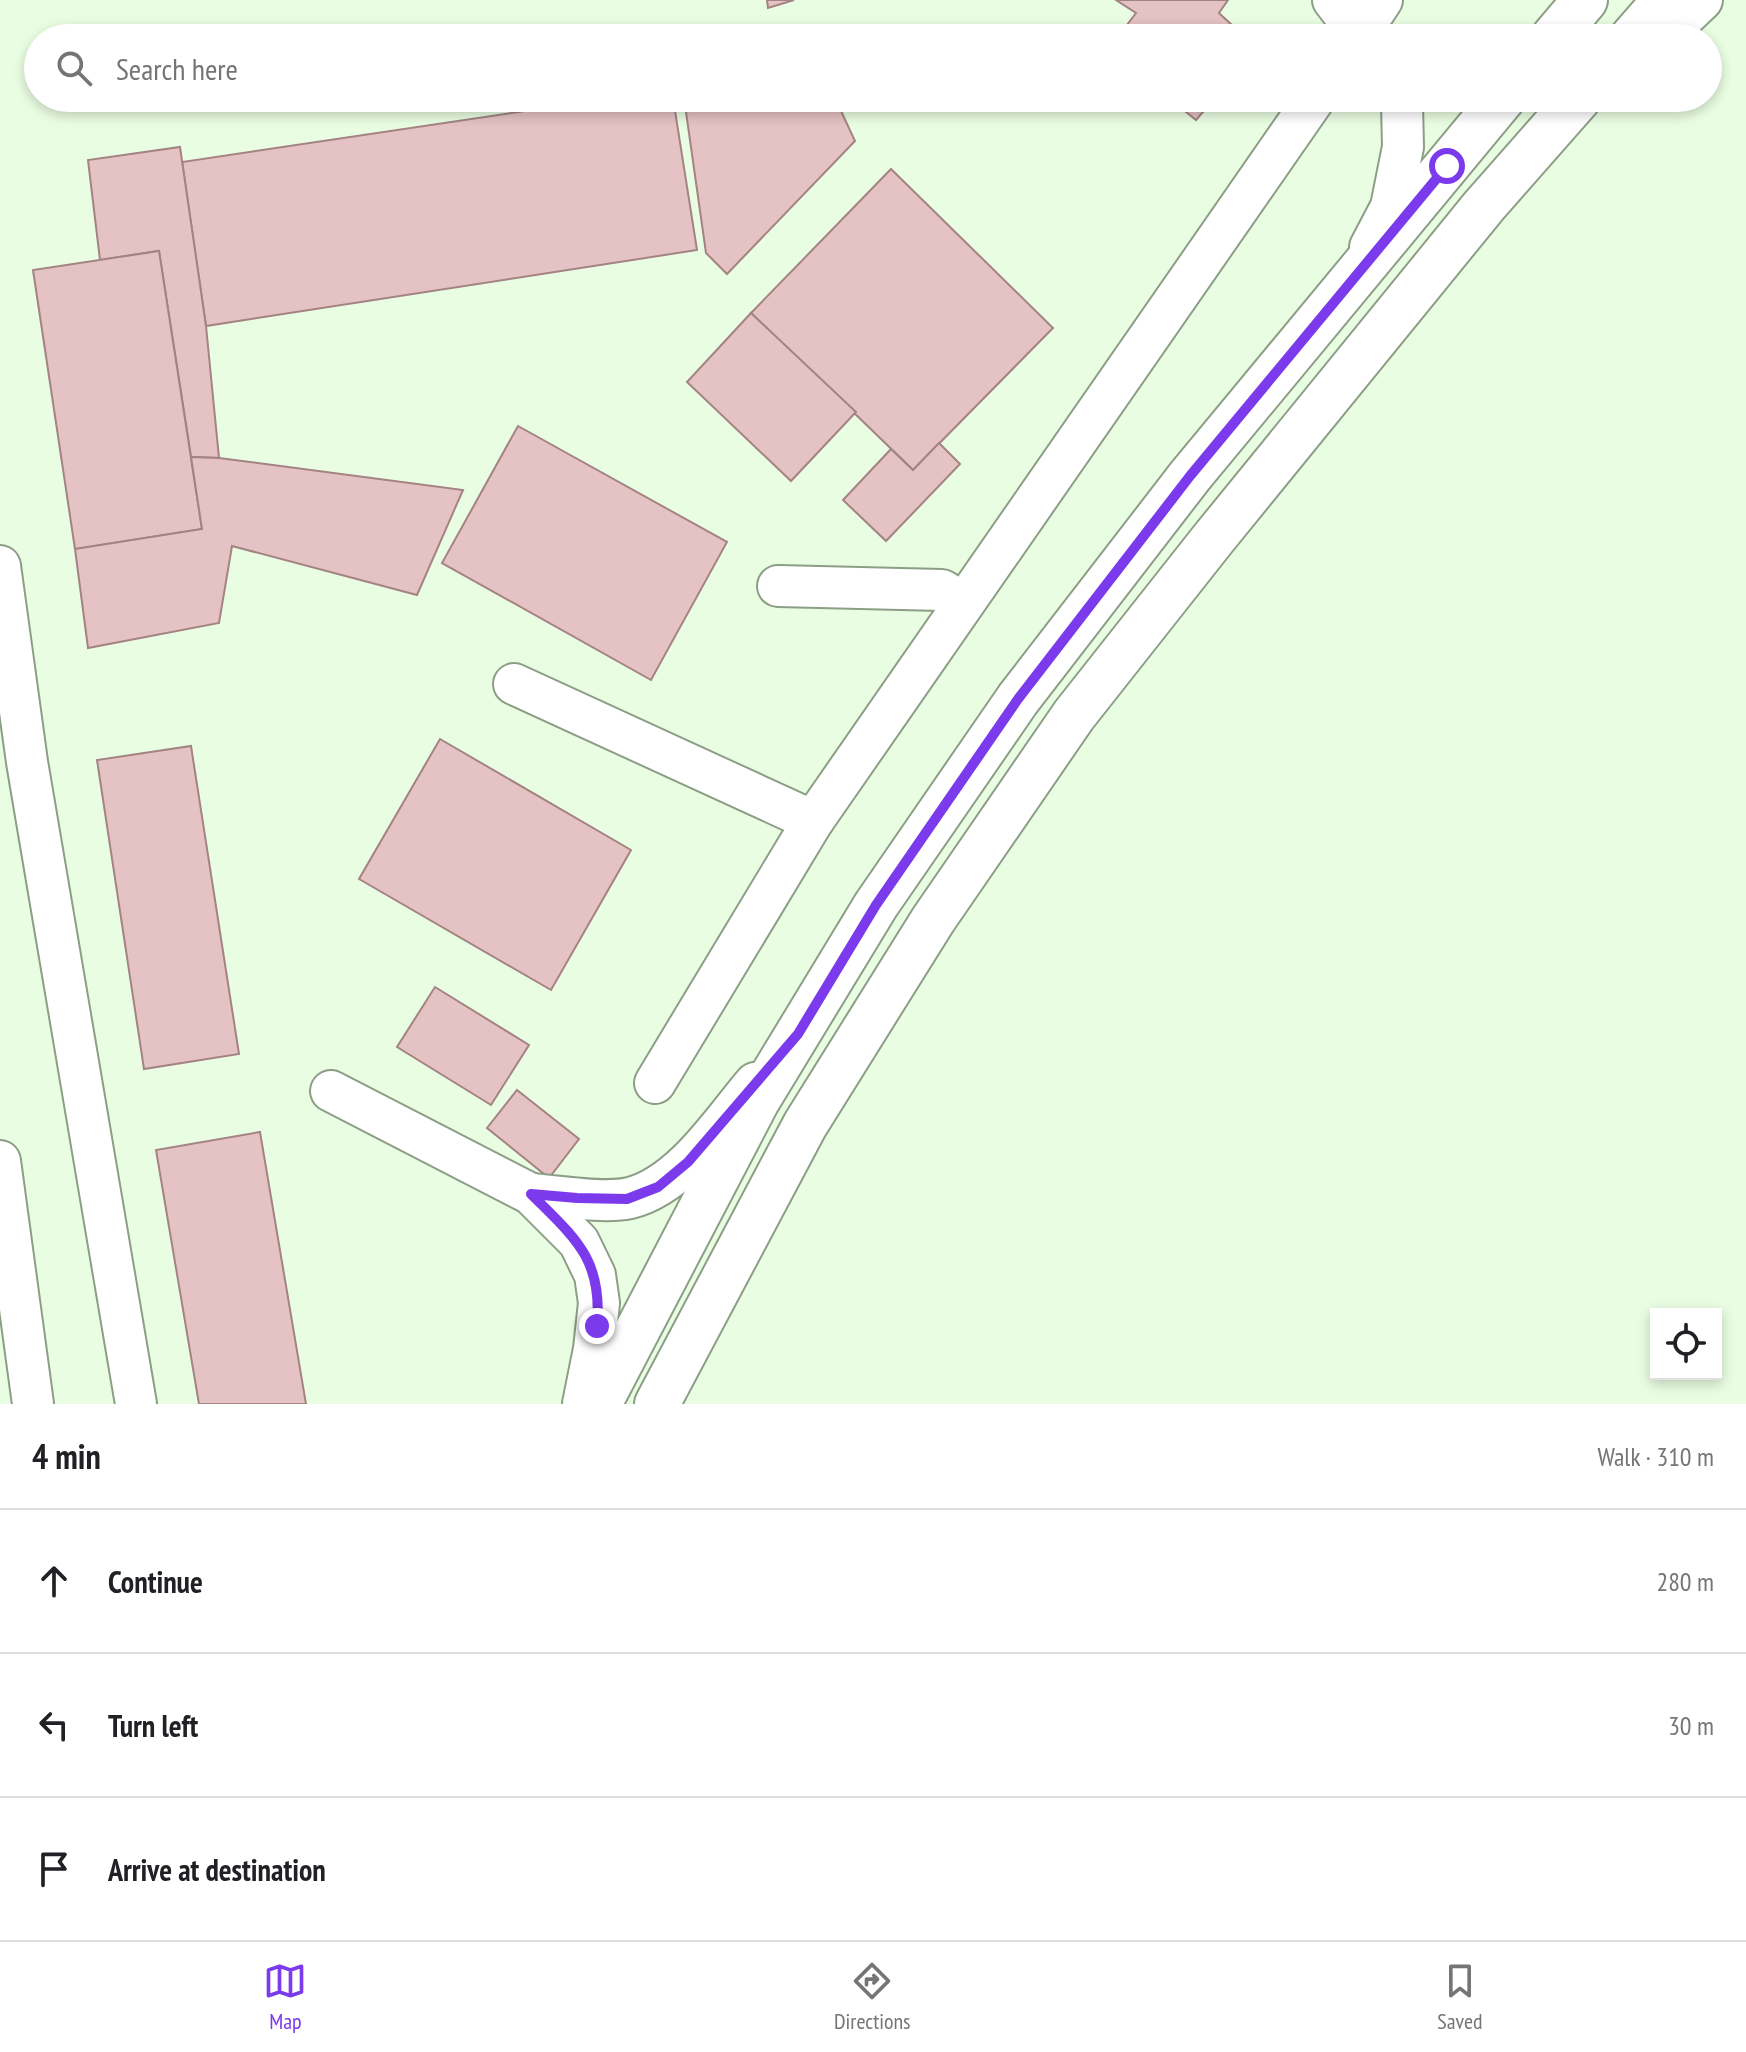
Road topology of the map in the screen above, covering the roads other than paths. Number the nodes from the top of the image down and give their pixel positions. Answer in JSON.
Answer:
{"nodes":[{"id":1,"x":1333,"y":0,"type":"edge"},
{"id":2,"x":1382,"y":0,"type":"edge"},
{"id":3,"x":1585,"y":0,"type":"edge"},
{"id":4,"x":1665,"y":0,"type":"edge"},
{"id":5,"x":1702,"y":0,"type":"edge"},
{"id":6,"x":1350,"y":24,"type":"edge"},
{"id":7,"x":1367,"y":24,"type":"edge"},
{"id":8,"x":1565,"y":24,"type":"edge"},
{"id":9,"x":1644,"y":24,"type":"edge"},
{"id":10,"x":1677,"y":24,"type":"edge"},
{"id":11,"x":1305,"y":112,"type":"edge"},
{"id":12,"x":1402,"y":112,"type":"edge"},
{"id":13,"x":1491,"y":112,"type":"edge"},
{"id":14,"x":1567,"y":112,"type":"edge"},
{"id":15,"x":1583,"y":112,"type":"edge"},
{"id":16,"x":1484,"y":206,"type":"junction"},
{"id":17,"x":1354,"y":278,"type":"junction"},
{"id":18,"x":0,"y":566,"type":"edge"},
{"id":19,"x":778,"y":586,"type":"dead end"},
{"id":20,"x":963,"y":603,"type":"junction"},
{"id":21,"x":514,"y":684,"type":"dead end"},
{"id":22,"x":13,"y":754,"type":"edge"},
{"id":23,"x":813,"y":821,"type":"junction"},
{"id":24,"x":798,"y":1034,"type":"junction"},
{"id":25,"x":655,"y":1083,"type":"dead end"},
{"id":26,"x":331,"y":1091,"type":"dead end"},
{"id":27,"x":0,"y":1161,"type":"edge"},
{"id":28,"x":531,"y":1194,"type":"junction"},
{"id":29,"x":33,"y":1404,"type":"edge"},
{"id":30,"x":136,"y":1404,"type":"edge"},
{"id":31,"x":583,"y":1404,"type":"edge"},
{"id":32,"x":599,"y":1404,"type":"edge"},
{"id":33,"x":657,"y":1404,"type":"edge"}],
"edges":[{"from":1,"to":6,"type":"street"},
{"from":2,"to":7,"type":"street"},
{"from":3,"to":8,"type":"main road"},
{"from":4,"to":9,"type":"main road"},
{"from":5,"to":10,"type":"street"},
{"from":11,"to":20,"type":"street"},
{"from":12,"to":17,"type":"street"},
{"from":13,"to":17,"type":"main road"},
{"from":14,"to":16,"type":"main road"},
{"from":15,"to":16,"type":"street"},
{"from":16,"to":33,"type":"main road"},
{"from":17,"to":24,"type":"main road"},
{"from":18,"to":22,"type":"street"},
{"from":19,"to":20,"type":"street"},
{"from":20,"to":23,"type":"street"},
{"from":21,"to":23,"type":"street"},
{"from":22,"to":30,"type":"street"},
{"from":23,"to":25,"type":"street"},
{"from":24,"to":28,"type":"street"},
{"from":24,"to":32,"type":"main road"},
{"from":26,"to":28,"type":"street"},
{"from":27,"to":29,"type":"street"},
{"from":28,"to":31,"type":"street"}]}
